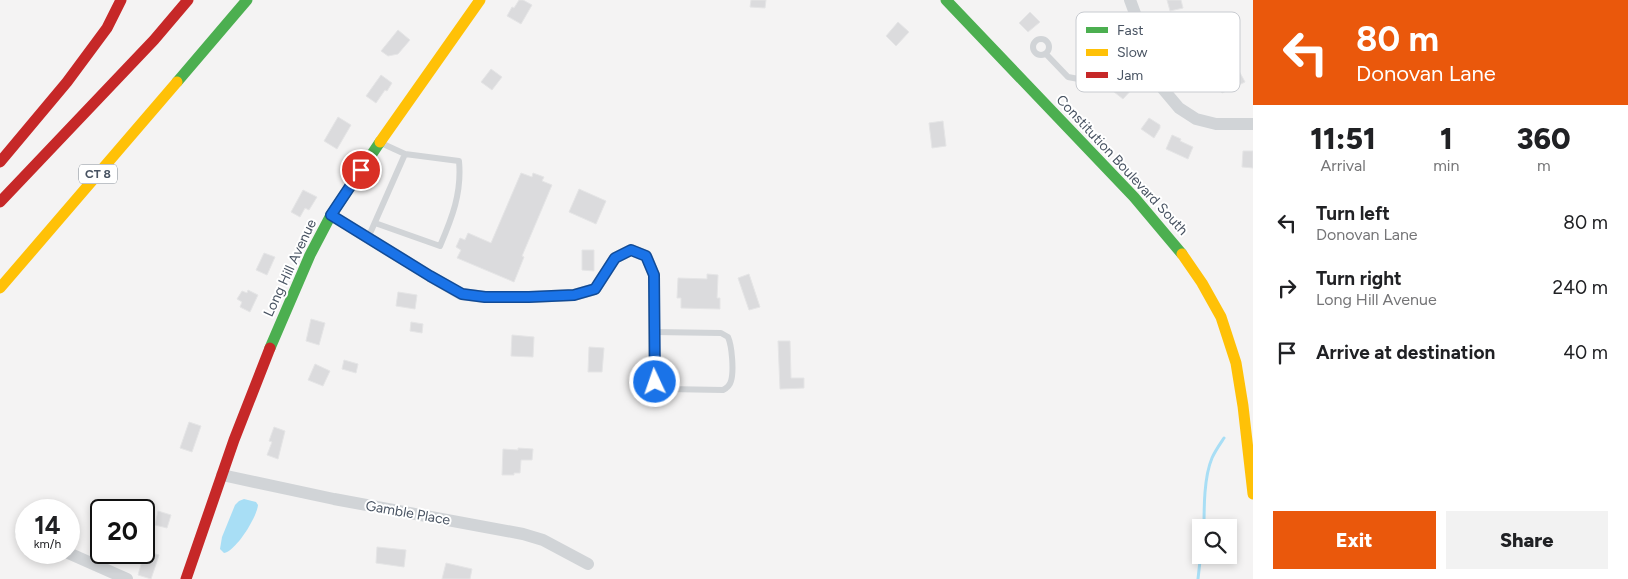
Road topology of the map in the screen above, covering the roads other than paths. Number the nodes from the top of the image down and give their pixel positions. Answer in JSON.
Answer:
{"nodes":[{"id":1,"x":121,"y":0,"type":"edge"},
{"id":2,"x":188,"y":0,"type":"edge"},
{"id":3,"x":247,"y":0,"type":"edge"},
{"id":4,"x":480,"y":0,"type":"edge"},
{"id":5,"x":946,"y":0,"type":"edge"},
{"id":6,"x":1130,"y":0,"type":"edge"},
{"id":7,"x":1134,"y":12,"type":"edge"},
{"id":8,"x":1046,"y":54,"type":"dead end"},
{"id":9,"x":1076,"y":79,"type":"edge"},
{"id":10,"x":1166,"y":92,"type":"edge"},
{"id":11,"x":1253,"y":124,"type":"edge"},
{"id":12,"x":380,"y":143,"type":"junction"},
{"id":13,"x":405,"y":154,"type":"junction"},
{"id":14,"x":0,"y":162,"type":"edge"},
{"id":15,"x":0,"y":202,"type":"edge"},
{"id":16,"x":331,"y":215,"type":"junction"},
{"id":17,"x":375,"y":223,"type":"junction"},
{"id":18,"x":368,"y":238,"type":"junction"},
{"id":19,"x":0,"y":288,"type":"edge"},
{"id":20,"x":654,"y":332,"type":"junction"},
{"id":21,"x":654,"y":365,"type":"joint"},
{"id":22,"x":222,"y":475,"type":"junction"},
{"id":23,"x":1253,"y":494,"type":"edge"},
{"id":24,"x":80,"y":558,"type":"edge"},
{"id":25,"x":588,"y":564,"type":"dead end"},
{"id":26,"x":127,"y":579,"type":"edge"},
{"id":27,"x":186,"y":579,"type":"edge"}],
"edges":[{"from":1,"to":14,"type":"main road"},
{"from":2,"to":15,"type":"main road"},
{"from":3,"to":19,"type":"main road","number":"CT 8"},
{"from":4,"to":12,"type":"main road","name":"Long Hill Avenue"},
{"from":5,"to":23,"type":"main road","name":"Constitution Boulevard South"},
{"from":6,"to":7,"type":"street"},
{"from":8,"to":9,"type":"lane"},
{"from":10,"to":11,"type":"street"},
{"from":12,"to":13,"type":"lane"},
{"from":12,"to":16,"type":"main road","name":"Long Hill Avenue"},
{"from":13,"to":17,"type":"lane"},
{"from":13,"to":17,"type":"lane"},
{"from":16,"to":18,"type":"street"},
{"from":16,"to":22,"type":"main road","name":"Long Hill Avenue"},
{"from":17,"to":18,"type":"lane"},
{"from":18,"to":20,"type":"street"},
{"from":20,"to":21,"type":"street"},
{"from":20,"to":21,"type":"lane"},
{"from":22,"to":25,"type":"street","name":"Gamble Place"},
{"from":22,"to":27,"type":"main road","name":"Long Hill Avenue"},
{"from":24,"to":26,"type":"street"}]}
